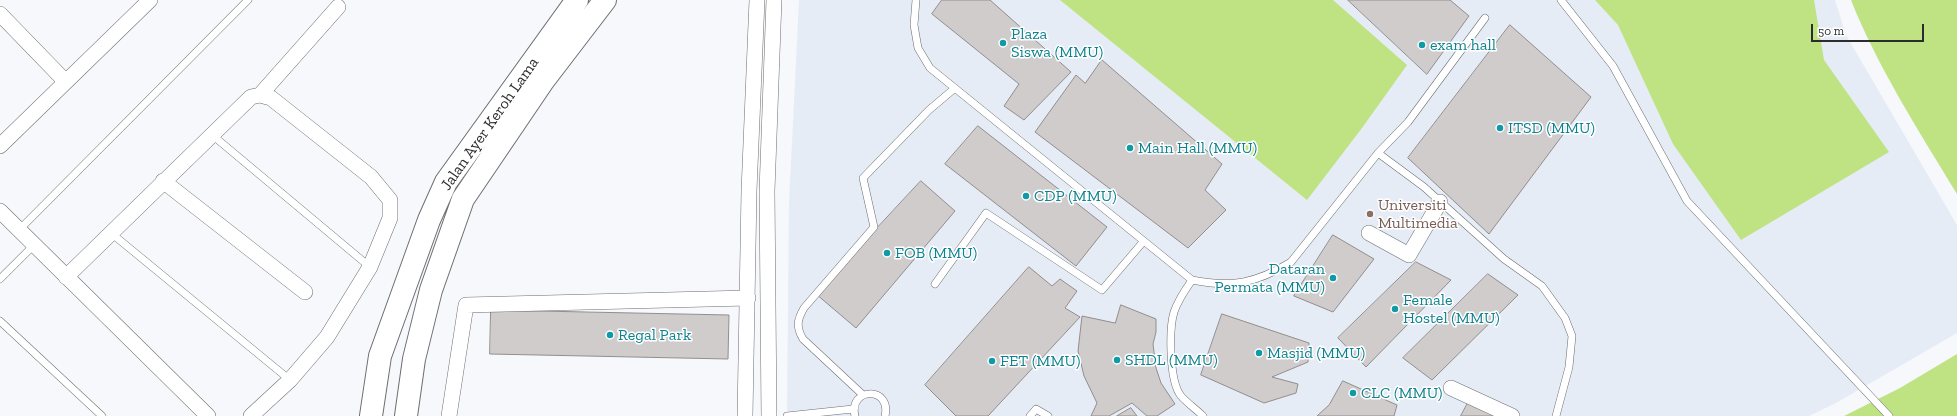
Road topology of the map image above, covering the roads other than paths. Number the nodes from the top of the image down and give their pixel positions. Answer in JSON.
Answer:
{"nodes":[{"id":1,"x":150,"y":0,"type":"edge"},
{"id":2,"x":248,"y":0,"type":"edge"},
{"id":3,"x":577,"y":0,"type":"edge"},
{"id":4,"x":605,"y":0,"type":"edge"},
{"id":5,"x":757,"y":0,"type":"edge"},
{"id":6,"x":774,"y":0,"type":"edge"},
{"id":7,"x":916,"y":0,"type":"edge"},
{"id":8,"x":1561,"y":0,"type":"edge"},
{"id":9,"x":338,"y":7,"type":"dead end"},
{"id":10,"x":0,"y":14,"type":"edge"},
{"id":11,"x":1485,"y":18,"type":"dead end"},
{"id":12,"x":65,"y":81,"type":"junction"},
{"id":13,"x":955,"y":88,"type":"junction"},
{"id":14,"x":260,"y":95,"type":"junction"},
{"id":15,"x":211,"y":134,"type":"junction"},
{"id":16,"x":0,"y":146,"type":"edge"},
{"id":17,"x":1378,"y":153,"type":"junction"},
{"id":18,"x":163,"y":181,"type":"junction"},
{"id":19,"x":1440,"y":202,"type":"junction"},
{"id":20,"x":0,"y":211,"type":"edge"},
{"id":21,"x":19,"y":230,"type":"junction"},
{"id":22,"x":111,"y":233,"type":"junction"},
{"id":23,"x":1369,"y":233,"type":"dead end"},
{"id":24,"x":1143,"y":242,"type":"junction"},
{"id":25,"x":34,"y":245,"type":"junction"},
{"id":26,"x":370,"y":267,"type":"junction"},
{"id":27,"x":66,"y":277,"type":"junction"},
{"id":28,"x":0,"y":279,"type":"edge"},
{"id":29,"x":1192,"y":280,"type":"junction"},
{"id":30,"x":935,"y":284,"type":"dead end"},
{"id":31,"x":305,"y":292,"type":"dead end"},
{"id":32,"x":748,"y":298,"type":"junction"},
{"id":33,"x":0,"y":321,"type":"edge"},
{"id":34,"x":290,"y":380,"type":"junction"},
{"id":35,"x":1451,"y":388,"type":"dead end"},
{"id":36,"x":863,"y":395,"type":"junction"},
{"id":37,"x":854,"y":413,"type":"edge"},
{"id":38,"x":102,"y":416,"type":"edge"},
{"id":39,"x":208,"y":416,"type":"edge"},
{"id":40,"x":251,"y":416,"type":"edge"},
{"id":41,"x":371,"y":416,"type":"edge"},
{"id":42,"x":406,"y":416,"type":"edge"},
{"id":43,"x":449,"y":416,"type":"edge"},
{"id":44,"x":745,"y":416,"type":"edge"},
{"id":45,"x":769,"y":416,"type":"edge"},
{"id":46,"x":787,"y":416,"type":"edge"},
{"id":47,"x":886,"y":416,"type":"edge"},
{"id":48,"x":1030,"y":416,"type":"edge"},
{"id":49,"x":1048,"y":416,"type":"edge"},
{"id":50,"x":1204,"y":416,"type":"edge"},
{"id":51,"x":1512,"y":416,"type":"edge"},
{"id":52,"x":1556,"y":416,"type":"edge"},
{"id":53,"x":1889,"y":416,"type":"edge"}],
"edges":[{"from":1,"to":12,"type":"street"},
{"from":2,"to":21,"type":"lane"},
{"from":3,"to":41,"type":"main road","name":"Jalan Ayer Keroh Lama"},
{"from":4,"to":42,"type":"main road","name":"Jalan Ayer Keroh Lama"},
{"from":5,"to":32,"type":"street"},
{"from":6,"to":45,"type":"street"},
{"from":7,"to":13,"type":"lane"},
{"from":8,"to":53,"type":"lane"},
{"from":9,"to":14,"type":"street"},
{"from":10,"to":12,"type":"street"},
{"from":11,"to":17,"type":"lane"},
{"from":12,"to":16,"type":"street"},
{"from":13,"to":24,"type":"lane"},
{"from":13,"to":36,"type":"lane"},
{"from":14,"to":15,"type":"street"},
{"from":14,"to":26,"type":"street"},
{"from":15,"to":18,"type":"street"},
{"from":15,"to":26,"type":"lane"},
{"from":17,"to":19,"type":"lane"},
{"from":17,"to":29,"type":"lane"},
{"from":18,"to":22,"type":"street"},
{"from":18,"to":31,"type":"street"},
{"from":19,"to":23,"type":"street"},
{"from":19,"to":52,"type":"lane"},
{"from":20,"to":21,"type":"street"},
{"from":21,"to":25,"type":"street"},
{"from":22,"to":27,"type":"street"},
{"from":22,"to":34,"type":"lane"},
{"from":24,"to":29,"type":"lane"},
{"from":24,"to":30,"type":"lane"},
{"from":25,"to":27,"type":"street"},
{"from":25,"to":28,"type":"lane"},
{"from":26,"to":34,"type":"street"},
{"from":27,"to":39,"type":"street"},
{"from":29,"to":50,"type":"lane"},
{"from":32,"to":43,"type":"street"},
{"from":32,"to":44,"type":"street"},
{"from":33,"to":38,"type":"lane"},
{"from":34,"to":40,"type":"street"},
{"from":35,"to":51,"type":"street"},
{"from":36,"to":37,"type":"lane"},
{"from":36,"to":47,"type":"lane"},
{"from":37,"to":46,"type":"lane"},
{"from":48,"to":49,"type":"lane"}]}
